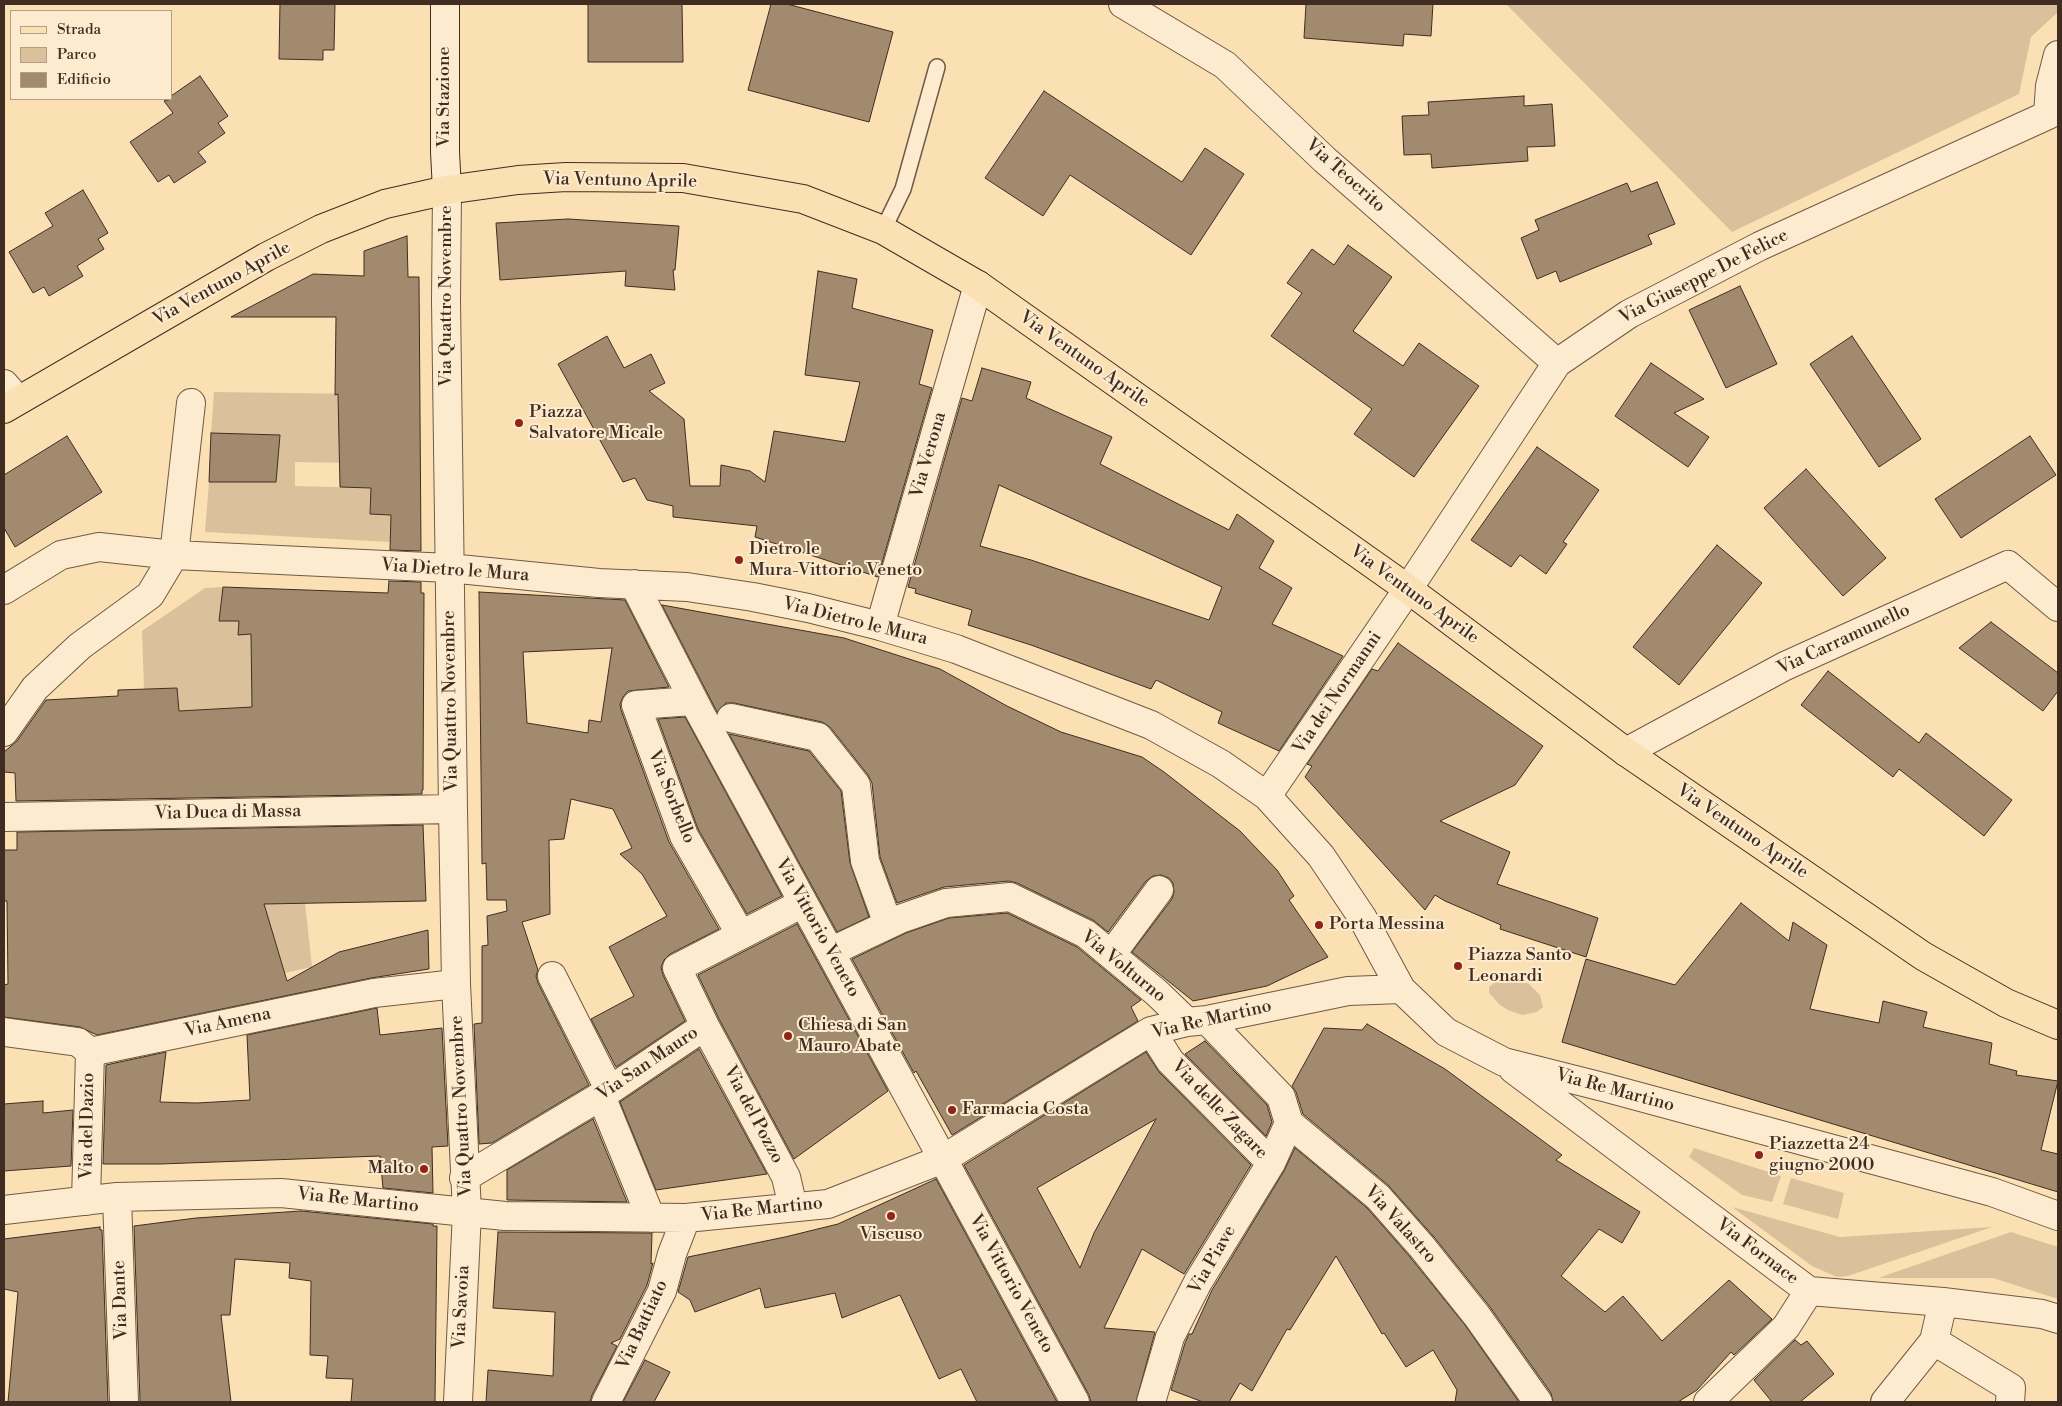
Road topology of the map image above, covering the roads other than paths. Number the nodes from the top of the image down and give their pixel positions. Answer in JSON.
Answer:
{"nodes":[{"id":1,"x":446,"y":4,"type":"edge"},
{"id":2,"x":1123,"y":4,"type":"edge"},
{"id":3,"x":2058,"y":55,"type":"edge"},
{"id":4,"x":937,"y":67,"type":"dead end"},
{"id":5,"x":447,"y":190,"type":"junction"},
{"id":6,"x":883,"y":230,"type":"junction"},
{"id":7,"x":978,"y":285,"type":"junction"},
{"id":8,"x":1557,"y":363,"type":"junction"},
{"id":9,"x":8,"y":398,"type":"edge"},
{"id":10,"x":191,"y":403,"type":"dead end"},
{"id":11,"x":174,"y":555,"type":"junction"},
{"id":12,"x":449,"y":568,"type":"junction"},
{"id":13,"x":634,"y":584,"type":"junction"},
{"id":14,"x":1408,"y":589,"type":"junction"},
{"id":15,"x":4,"y":590,"type":"edge"},
{"id":16,"x":2058,"y":607,"type":"edge"},
{"id":17,"x":880,"y":626,"type":"junction"},
{"id":18,"x":693,"y":701,"type":"junction"},
{"id":19,"x":730,"y":718,"type":"dead end"},
{"id":20,"x":4,"y":732,"type":"edge"},
{"id":21,"x":1626,"y":752,"type":"junction"},
{"id":22,"x":1268,"y":796,"type":"junction"},
{"id":23,"x":453,"y":809,"type":"junction"},
{"id":24,"x":4,"y":817,"type":"edge"},
{"id":25,"x":1158,"y":890,"type":"dead end"},
{"id":26,"x":803,"y":903,"type":"junction"},
{"id":27,"x":888,"y":924,"type":"junction"},
{"id":28,"x":740,"y":935,"type":"junction"},
{"id":29,"x":830,"y":952,"type":"junction"},
{"id":30,"x":1111,"y":955,"type":"junction"},
{"id":31,"x":552,"y":976,"type":"dead end"},
{"id":32,"x":456,"y":984,"type":"junction"},
{"id":33,"x":1401,"y":989,"type":"junction"},
{"id":34,"x":1197,"y":1021,"type":"junction"},
{"id":35,"x":2058,"y":1025,"type":"edge"},
{"id":36,"x":705,"y":1026,"type":"junction"},
{"id":37,"x":1151,"y":1031,"type":"junction"},
{"id":38,"x":4,"y":1032,"type":"edge"},
{"id":39,"x":90,"y":1052,"type":"junction"},
{"id":40,"x":1504,"y":1062,"type":"junction"},
{"id":41,"x":605,"y":1092,"type":"junction"},
{"id":42,"x":1289,"y":1123,"type":"junction"},
{"id":43,"x":943,"y":1159,"type":"junction"},
{"id":44,"x":1270,"y":1163,"type":"junction"},
{"id":45,"x":464,"y":1178,"type":"junction"},
{"id":46,"x":117,"y":1198,"type":"junction"},
{"id":47,"x":86,"y":1200,"type":"junction"},
{"id":48,"x":793,"y":1207,"type":"junction"},
{"id":49,"x":4,"y":1210,"type":"edge"},
{"id":50,"x":466,"y":1212,"type":"junction"},
{"id":51,"x":2058,"y":1216,"type":"edge"},
{"id":52,"x":651,"y":1218,"type":"junction"},
{"id":53,"x":686,"y":1218,"type":"junction"},
{"id":54,"x":1809,"y":1291,"type":"junction"},
{"id":55,"x":1944,"y":1302,"type":"junction"},
{"id":56,"x":2058,"y":1319,"type":"edge"},
{"id":57,"x":1934,"y":1341,"type":"junction"},
{"id":58,"x":124,"y":1402,"type":"edge"},
{"id":59,"x":458,"y":1402,"type":"edge"},
{"id":60,"x":606,"y":1402,"type":"edge"},
{"id":61,"x":1075,"y":1402,"type":"edge"},
{"id":62,"x":1151,"y":1402,"type":"edge"},
{"id":63,"x":1538,"y":1402,"type":"edge"},
{"id":64,"x":1708,"y":1402,"type":"edge"},
{"id":65,"x":1884,"y":1402,"type":"edge"},
{"id":66,"x":2010,"y":1402,"type":"edge"}],
"edges":[{"from":1,"to":5,"type":"street","name":"Via Stazione"},
{"from":2,"to":8,"type":"street","name":"Via Teocrito"},
{"from":3,"to":8,"type":"street","name":"Via Giuseppe De Felice"},
{"from":4,"to":6,"type":"lane"},
{"from":5,"to":6,"type":"main road","name":"Via Ventuno Aprile"},
{"from":5,"to":9,"type":"main road","name":"Via Ventuno Aprile"},
{"from":5,"to":12,"type":"street","name":"Via Quattro Novembre"},
{"from":6,"to":7,"type":"main road","name":"Via Ventuno Aprile"},
{"from":7,"to":14,"type":"main road","name":"Via Ventuno Aprile"},
{"from":7,"to":17,"type":"street","name":"Via Verona"},
{"from":8,"to":14,"type":"street","name":"Via Giuseppe De Felice"},
{"from":10,"to":11,"type":"street"},
{"from":11,"to":12,"type":"street","name":"Via Dietro le Mura"},
{"from":11,"to":15,"type":"street","name":"Via Dietro le Mura"},
{"from":11,"to":20,"type":"street"},
{"from":12,"to":13,"type":"street","name":"Via Dietro le Mura"},
{"from":12,"to":23,"type":"street","name":"Via Quattro Novembre"},
{"from":13,"to":17,"type":"street","name":"Via Dietro le Mura"},
{"from":13,"to":18,"type":"street","name":"Via Vittorio Veneto"},
{"from":14,"to":21,"type":"main road","name":"Via Ventuno Aprile"},
{"from":14,"to":22,"type":"street","name":"Via dei Normanni"},
{"from":16,"to":21,"type":"street","name":"Via Carramunello"},
{"from":17,"to":22,"type":"street","name":"Via Dietro le Mura"},
{"from":18,"to":26,"type":"street","name":"Via Vittorio Veneto"},
{"from":18,"to":28,"type":"street","name":"Via Sorbello"},
{"from":19,"to":27,"type":"street"},
{"from":21,"to":35,"type":"main road","name":"Via Ventuno Aprile"},
{"from":22,"to":33,"type":"street","name":"Via Dietro le Mura"},
{"from":23,"to":24,"type":"street","name":"Via Duca di Massa"},
{"from":23,"to":32,"type":"street","name":"Via Quattro Novembre"},
{"from":25,"to":30,"type":"street"},
{"from":26,"to":28,"type":"street","name":"Via San Mauro"},
{"from":26,"to":29,"type":"street","name":"Via Vittorio Veneto"},
{"from":27,"to":29,"type":"street","name":"Via Volturno"},
{"from":27,"to":30,"type":"street","name":"Via Volturno"},
{"from":28,"to":36,"type":"street","name":"Via San Mauro"},
{"from":29,"to":43,"type":"street","name":"Via Vittorio Veneto"},
{"from":30,"to":34,"type":"street","name":"Via Volturno"},
{"from":31,"to":41,"type":"street"},
{"from":32,"to":39,"type":"street","name":"Via Amena"},
{"from":32,"to":45,"type":"street","name":"Via Quattro Novembre"},
{"from":33,"to":34,"type":"street","name":"Via Re Martino"},
{"from":33,"to":40,"type":"street","name":"Via Re Martino"},
{"from":34,"to":37,"type":"street","name":"Via Re Martino"},
{"from":34,"to":42,"type":"street"},
{"from":36,"to":41,"type":"street","name":"Via San Mauro"},
{"from":36,"to":48,"type":"street","name":"Via del Pozzo"},
{"from":37,"to":43,"type":"street","name":"Via Re Martino"},
{"from":37,"to":44,"type":"street","name":"Via delle Zagare"},
{"from":38,"to":39,"type":"street"},
{"from":39,"to":47,"type":"street","name":"Via del Dazio"},
{"from":40,"to":51,"type":"street","name":"Via Re Martino"},
{"from":40,"to":54,"type":"street","name":"Via Fornace"},
{"from":41,"to":45,"type":"street","name":"Via San Mauro"},
{"from":41,"to":52,"type":"street"},
{"from":42,"to":44,"type":"street","name":"Via Piave"},
{"from":42,"to":63,"type":"street","name":"Via Valastro"},
{"from":43,"to":48,"type":"street","name":"Via Re Martino"},
{"from":43,"to":61,"type":"street","name":"Via Vittorio Veneto"},
{"from":44,"to":62,"type":"street","name":"Via Piave"},
{"from":45,"to":50,"type":"street","name":"Via Quattro Novembre"},
{"from":46,"to":47,"type":"street","name":"Via Re Martino"},
{"from":46,"to":50,"type":"street","name":"Via Re Martino"},
{"from":46,"to":58,"type":"street","name":"Via Dante"},
{"from":47,"to":49,"type":"street","name":"Via Re Martino"},
{"from":48,"to":53,"type":"street","name":"Via Re Martino"},
{"from":50,"to":52,"type":"street","name":"Via Re Martino"},
{"from":50,"to":59,"type":"street","name":"Via Savoia"},
{"from":52,"to":53,"type":"street","name":"Via Re Martino"},
{"from":53,"to":60,"type":"street","name":"Via Battiato"},
{"from":54,"to":55,"type":"street","name":"Via Fornace"},
{"from":54,"to":64,"type":"street"},
{"from":55,"to":56,"type":"street","name":"Via Fornace"},
{"from":55,"to":57,"type":"street"},
{"from":57,"to":65,"type":"street"},
{"from":57,"to":66,"type":"street"}]}
